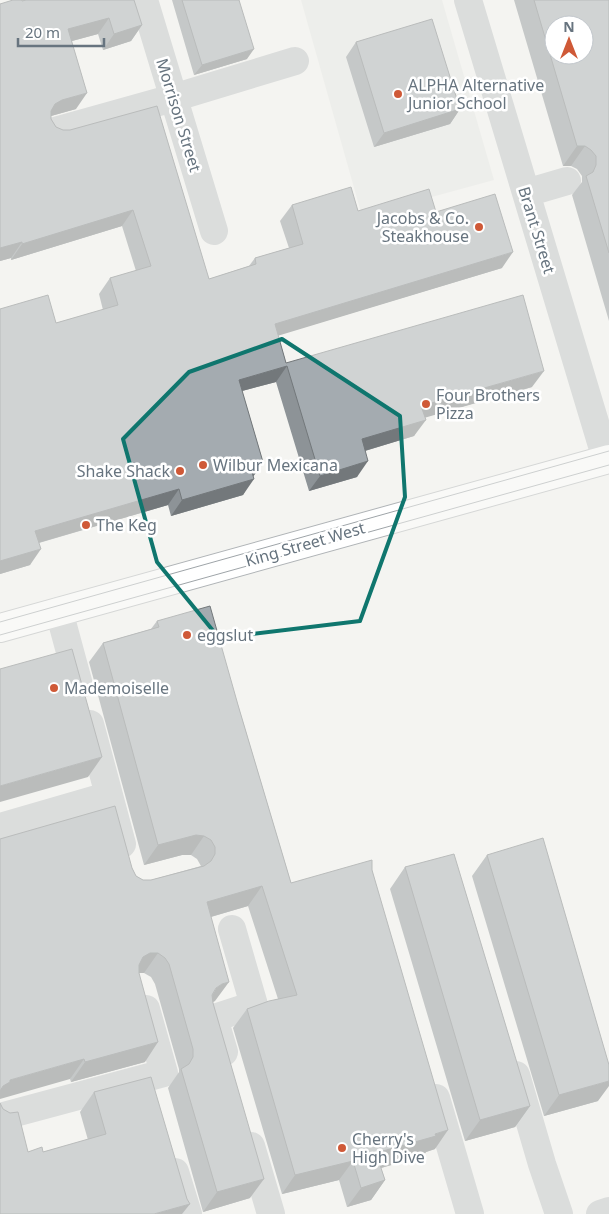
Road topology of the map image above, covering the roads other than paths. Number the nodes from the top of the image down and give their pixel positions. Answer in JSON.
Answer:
{"nodes":[{"id":1,"x":144,"y":0,"type":"edge"},
{"id":2,"x":468,"y":0,"type":"edge"},
{"id":3,"x":295,"y":62,"type":"dead end"},
{"id":4,"x":173,"y":98,"type":"junction"},
{"id":5,"x":55,"y":131,"type":"edge"},
{"id":6,"x":567,"y":181,"type":"dead end"},
{"id":7,"x":526,"y":193,"type":"junction"},
{"id":8,"x":214,"y":231,"type":"dead end"},
{"id":9,"x":607,"y":459,"type":"edge"},
{"id":10,"x":60,"y":611,"type":"junction"},
{"id":11,"x":0,"y":628,"type":"edge"},
{"id":12,"x":97,"y":799,"type":"dead end"},
{"id":13,"x":0,"y":827,"type":"edge"},
{"id":14,"x":129,"y":868,"type":"edge"},
{"id":15,"x":232,"y":929,"type":"dead end"},
{"id":16,"x":140,"y":988,"type":"edge"},
{"id":17,"x":510,"y":1053,"type":"edge"},
{"id":18,"x":230,"y":1074,"type":"edge"},
{"id":19,"x":429,"y":1074,"type":"edge"},
{"id":20,"x":148,"y":1077,"type":"junction"},
{"id":21,"x":156,"y":1105,"type":"edge"},
{"id":22,"x":0,"y":1117,"type":"edge"},
{"id":23,"x":244,"y":1121,"type":"edge"},
{"id":24,"x":169,"y":1150,"type":"edge"},
{"id":25,"x":609,"y":1211,"type":"edge"},
{"id":26,"x":188,"y":1214,"type":"edge"},
{"id":27,"x":271,"y":1214,"type":"edge"},
{"id":28,"x":470,"y":1214,"type":"edge"},
{"id":29,"x":559,"y":1214,"type":"edge"},
{"id":30,"x":600,"y":1214,"type":"edge"}],
"edges":[{"from":1,"to":4,"type":"street","name":"Morrison Street"},
{"from":2,"to":7,"type":"street","name":"Brant Street"},
{"from":3,"to":4,"type":"street"},
{"from":4,"to":5,"type":"street"},
{"from":4,"to":8,"type":"street","name":"Morrison Street"},
{"from":6,"to":7,"type":"street"},
{"from":7,"to":9,"type":"street","name":"Brant Street"},
{"from":9,"to":10,"type":"main road","name":"King Street West"},
{"from":10,"to":11,"type":"main road","name":"King Street West"},
{"from":10,"to":14,"type":"street"},
{"from":12,"to":13,"type":"street"},
{"from":15,"to":18,"type":"street"},
{"from":16,"to":20,"type":"street"},
{"from":17,"to":29,"type":"street"},
{"from":19,"to":28,"type":"street"},
{"from":20,"to":21,"type":"street"},
{"from":20,"to":22,"type":"street"},
{"from":23,"to":27,"type":"street"},
{"from":24,"to":26,"type":"street"},
{"from":25,"to":30,"type":"street"}]}
